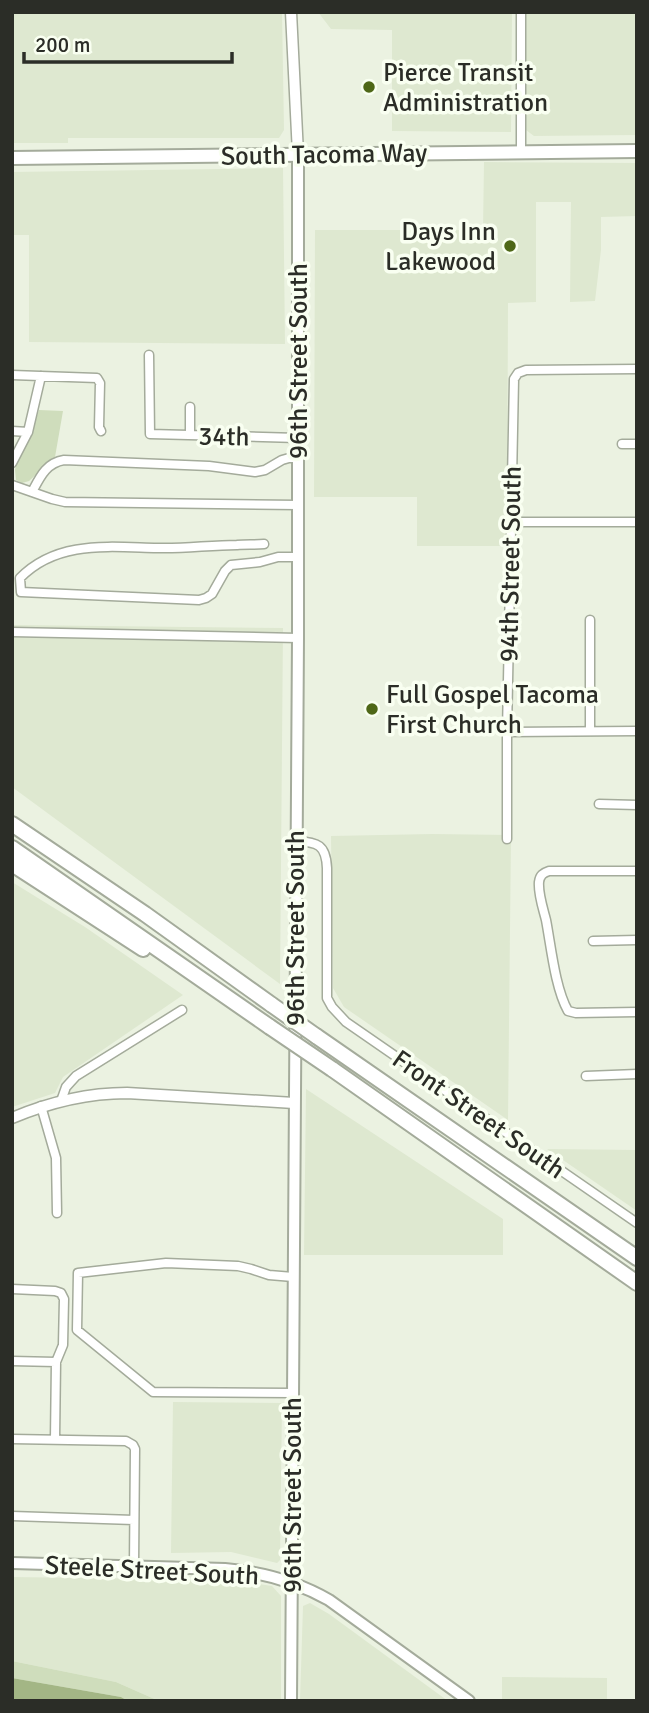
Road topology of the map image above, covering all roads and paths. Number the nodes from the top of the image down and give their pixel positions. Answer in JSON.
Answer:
{"nodes":[{"id":1,"x":291,"y":12,"type":"edge"},
{"id":2,"x":521,"y":12,"type":"edge"},
{"id":3,"x":637,"y":150,"type":"edge"},
{"id":4,"x":521,"y":151,"type":"junction"},
{"id":5,"x":298,"y":154,"type":"junction"},
{"id":6,"x":12,"y":158,"type":"edge"},
{"id":7,"x":149,"y":355,"type":"dead end"},
{"id":8,"x":637,"y":369,"type":"edge"},
{"id":9,"x":12,"y":375,"type":"edge"},
{"id":10,"x":41,"y":376,"type":"junction"},
{"id":11,"x":190,"y":407,"type":"dead end"},
{"id":12,"x":12,"y":431,"type":"edge"},
{"id":13,"x":101,"y":431,"type":"dead end"},
{"id":14,"x":28,"y":432,"type":"junction"},
{"id":15,"x":190,"y":435,"type":"junction"},
{"id":16,"x":299,"y":438,"type":"junction"},
{"id":17,"x":622,"y":444,"type":"dead end"},
{"id":18,"x":637,"y":444,"type":"edge"},
{"id":19,"x":298,"y":458,"type":"junction"},
{"id":20,"x":12,"y":463,"type":"edge"},
{"id":21,"x":12,"y":485,"type":"edge"},
{"id":22,"x":32,"y":492,"type":"junction"},
{"id":23,"x":298,"y":505,"type":"junction"},
{"id":24,"x":512,"y":522,"type":"junction"},
{"id":25,"x":637,"y":522,"type":"edge"},
{"id":26,"x":264,"y":544,"type":"dead end"},
{"id":27,"x":298,"y":557,"type":"junction"},
{"id":28,"x":590,"y":620,"type":"dead end"},
{"id":29,"x":12,"y":632,"type":"edge"},
{"id":30,"x":298,"y":638,"type":"junction"},
{"id":31,"x":590,"y":731,"type":"junction"},
{"id":32,"x":637,"y":731,"type":"edge"},
{"id":33,"x":507,"y":732,"type":"junction"},
{"id":34,"x":598,"y":804,"type":"dead end"},
{"id":35,"x":637,"y":804,"type":"edge"},
{"id":36,"x":12,"y":814,"type":"edge"},
{"id":37,"x":12,"y":824,"type":"edge"},
{"id":38,"x":507,"y":839,"type":"dead end"},
{"id":39,"x":296,"y":841,"type":"junction"},
{"id":40,"x":12,"y":848,"type":"edge"},
{"id":41,"x":12,"y":864,"type":"edge"},
{"id":42,"x":637,"y":871,"type":"edge"},
{"id":43,"x":145,"y":914,"type":"junction"},
{"id":44,"x":637,"y":940,"type":"edge"},
{"id":45,"x":593,"y":941,"type":"dead end"},
{"id":46,"x":182,"y":1010,"type":"dead end"},
{"id":47,"x":637,"y":1012,"type":"edge"},
{"id":48,"x":256,"y":1016,"type":"junction"},
{"id":49,"x":637,"y":1074,"type":"edge"},
{"id":50,"x":586,"y":1076,"type":"dead end"},
{"id":51,"x":61,"y":1101,"type":"junction"},
{"id":52,"x":294,"y":1102,"type":"junction"},
{"id":53,"x":41,"y":1106,"type":"junction"},
{"id":54,"x":12,"y":1118,"type":"edge"},
{"id":55,"x":57,"y":1213,"type":"dead end"},
{"id":56,"x":637,"y":1223,"type":"edge"},
{"id":57,"x":637,"y":1258,"type":"edge"},
{"id":58,"x":293,"y":1277,"type":"junction"},
{"id":59,"x":637,"y":1283,"type":"edge"},
{"id":60,"x":12,"y":1289,"type":"edge"},
{"id":61,"x":12,"y":1361,"type":"edge"},
{"id":62,"x":56,"y":1362,"type":"junction"},
{"id":63,"x":293,"y":1393,"type":"junction"},
{"id":64,"x":12,"y":1438,"type":"edge"},
{"id":65,"x":55,"y":1439,"type":"junction"},
{"id":66,"x":12,"y":1516,"type":"edge"},
{"id":67,"x":134,"y":1520,"type":"junction"},
{"id":68,"x":12,"y":1563,"type":"edge"},
{"id":69,"x":134,"y":1566,"type":"junction"},
{"id":70,"x":292,"y":1582,"type":"junction"},
{"id":71,"x":291,"y":1701,"type":"edge"},
{"id":72,"x":469,"y":1701,"type":"edge"}],
"edges":[{"from":1,"to":5,"type":"street"},
{"from":2,"to":4,"type":"street"},
{"from":3,"to":4,"type":"main road","name":"South Tacoma Way"},
{"from":4,"to":5,"type":"main road","name":"South Tacoma Way"},
{"from":5,"to":6,"type":"main road","name":"South Tacoma Way"},
{"from":5,"to":16,"type":"main road","name":"96th Street South"},
{"from":7,"to":15,"type":"street","name":"34th"},
{"from":8,"to":24,"type":"street","name":"94th Street South"},
{"from":9,"to":10,"type":"street"},
{"from":10,"to":13,"type":"street"},
{"from":10,"to":14,"type":"street"},
{"from":11,"to":15,"type":"street"},
{"from":12,"to":14,"type":"street"},
{"from":14,"to":20,"type":"street"},
{"from":15,"to":16,"type":"street","name":"34th"},
{"from":16,"to":19,"type":"main road","name":"96th Street South"},
{"from":17,"to":18,"type":"street"},
{"from":19,"to":22,"type":"street"},
{"from":19,"to":23,"type":"main road","name":"96th Street South"},
{"from":21,"to":22,"type":"street"},
{"from":22,"to":23,"type":"street"},
{"from":23,"to":27,"type":"main road","name":"96th Street South"},
{"from":24,"to":25,"type":"street"},
{"from":24,"to":33,"type":"street","name":"94th Street South"},
{"from":26,"to":27,"type":"street"},
{"from":27,"to":30,"type":"main road","name":"96th Street South"},
{"from":28,"to":31,"type":"street"},
{"from":29,"to":30,"type":"street"},
{"from":30,"to":39,"type":"main road","name":"96th Street South"},
{"from":31,"to":32,"type":"street"},
{"from":31,"to":33,"type":"street"},
{"from":33,"to":38,"type":"street","name":"94th Street South"},
{"from":34,"to":35,"type":"street"},
{"from":36,"to":43,"type":"highway"},
{"from":37,"to":43,"type":"highway"},
{"from":39,"to":52,"type":"main road","name":"96th Street South"},
{"from":39,"to":56,"type":"street","name":"Front Street South"},
{"from":40,"to":48,"type":"highway"},
{"from":41,"to":48,"type":"highway"},
{"from":42,"to":47,"type":"street"},
{"from":43,"to":57,"type":"highway","bridge":true},
{"from":44,"to":45,"type":"street"},
{"from":46,"to":51,"type":"street"},
{"from":48,"to":59,"type":"highway","bridge":true},
{"from":49,"to":50,"type":"street"},
{"from":51,"to":52,"type":"street"},
{"from":51,"to":53,"type":"street"},
{"from":52,"to":58,"type":"main road","name":"96th Street South"},
{"from":53,"to":54,"type":"street"},
{"from":53,"to":55,"type":"street"},
{"from":58,"to":63,"type":"main road","name":"96th Street South"},
{"from":58,"to":63,"type":"street"},
{"from":60,"to":62,"type":"street"},
{"from":61,"to":62,"type":"street"},
{"from":62,"to":65,"type":"street"},
{"from":63,"to":70,"type":"main road","name":"96th Street South"},
{"from":64,"to":65,"type":"street"},
{"from":65,"to":67,"type":"street"},
{"from":66,"to":67,"type":"street"},
{"from":67,"to":69,"type":"street"},
{"from":68,"to":69,"type":"main road","name":"Steele Street South"},
{"from":69,"to":70,"type":"main road","name":"Steele Street South"},
{"from":70,"to":71,"type":"main road","name":"96th Street South"},
{"from":70,"to":72,"type":"main road","name":"Steele Street South"}]}
